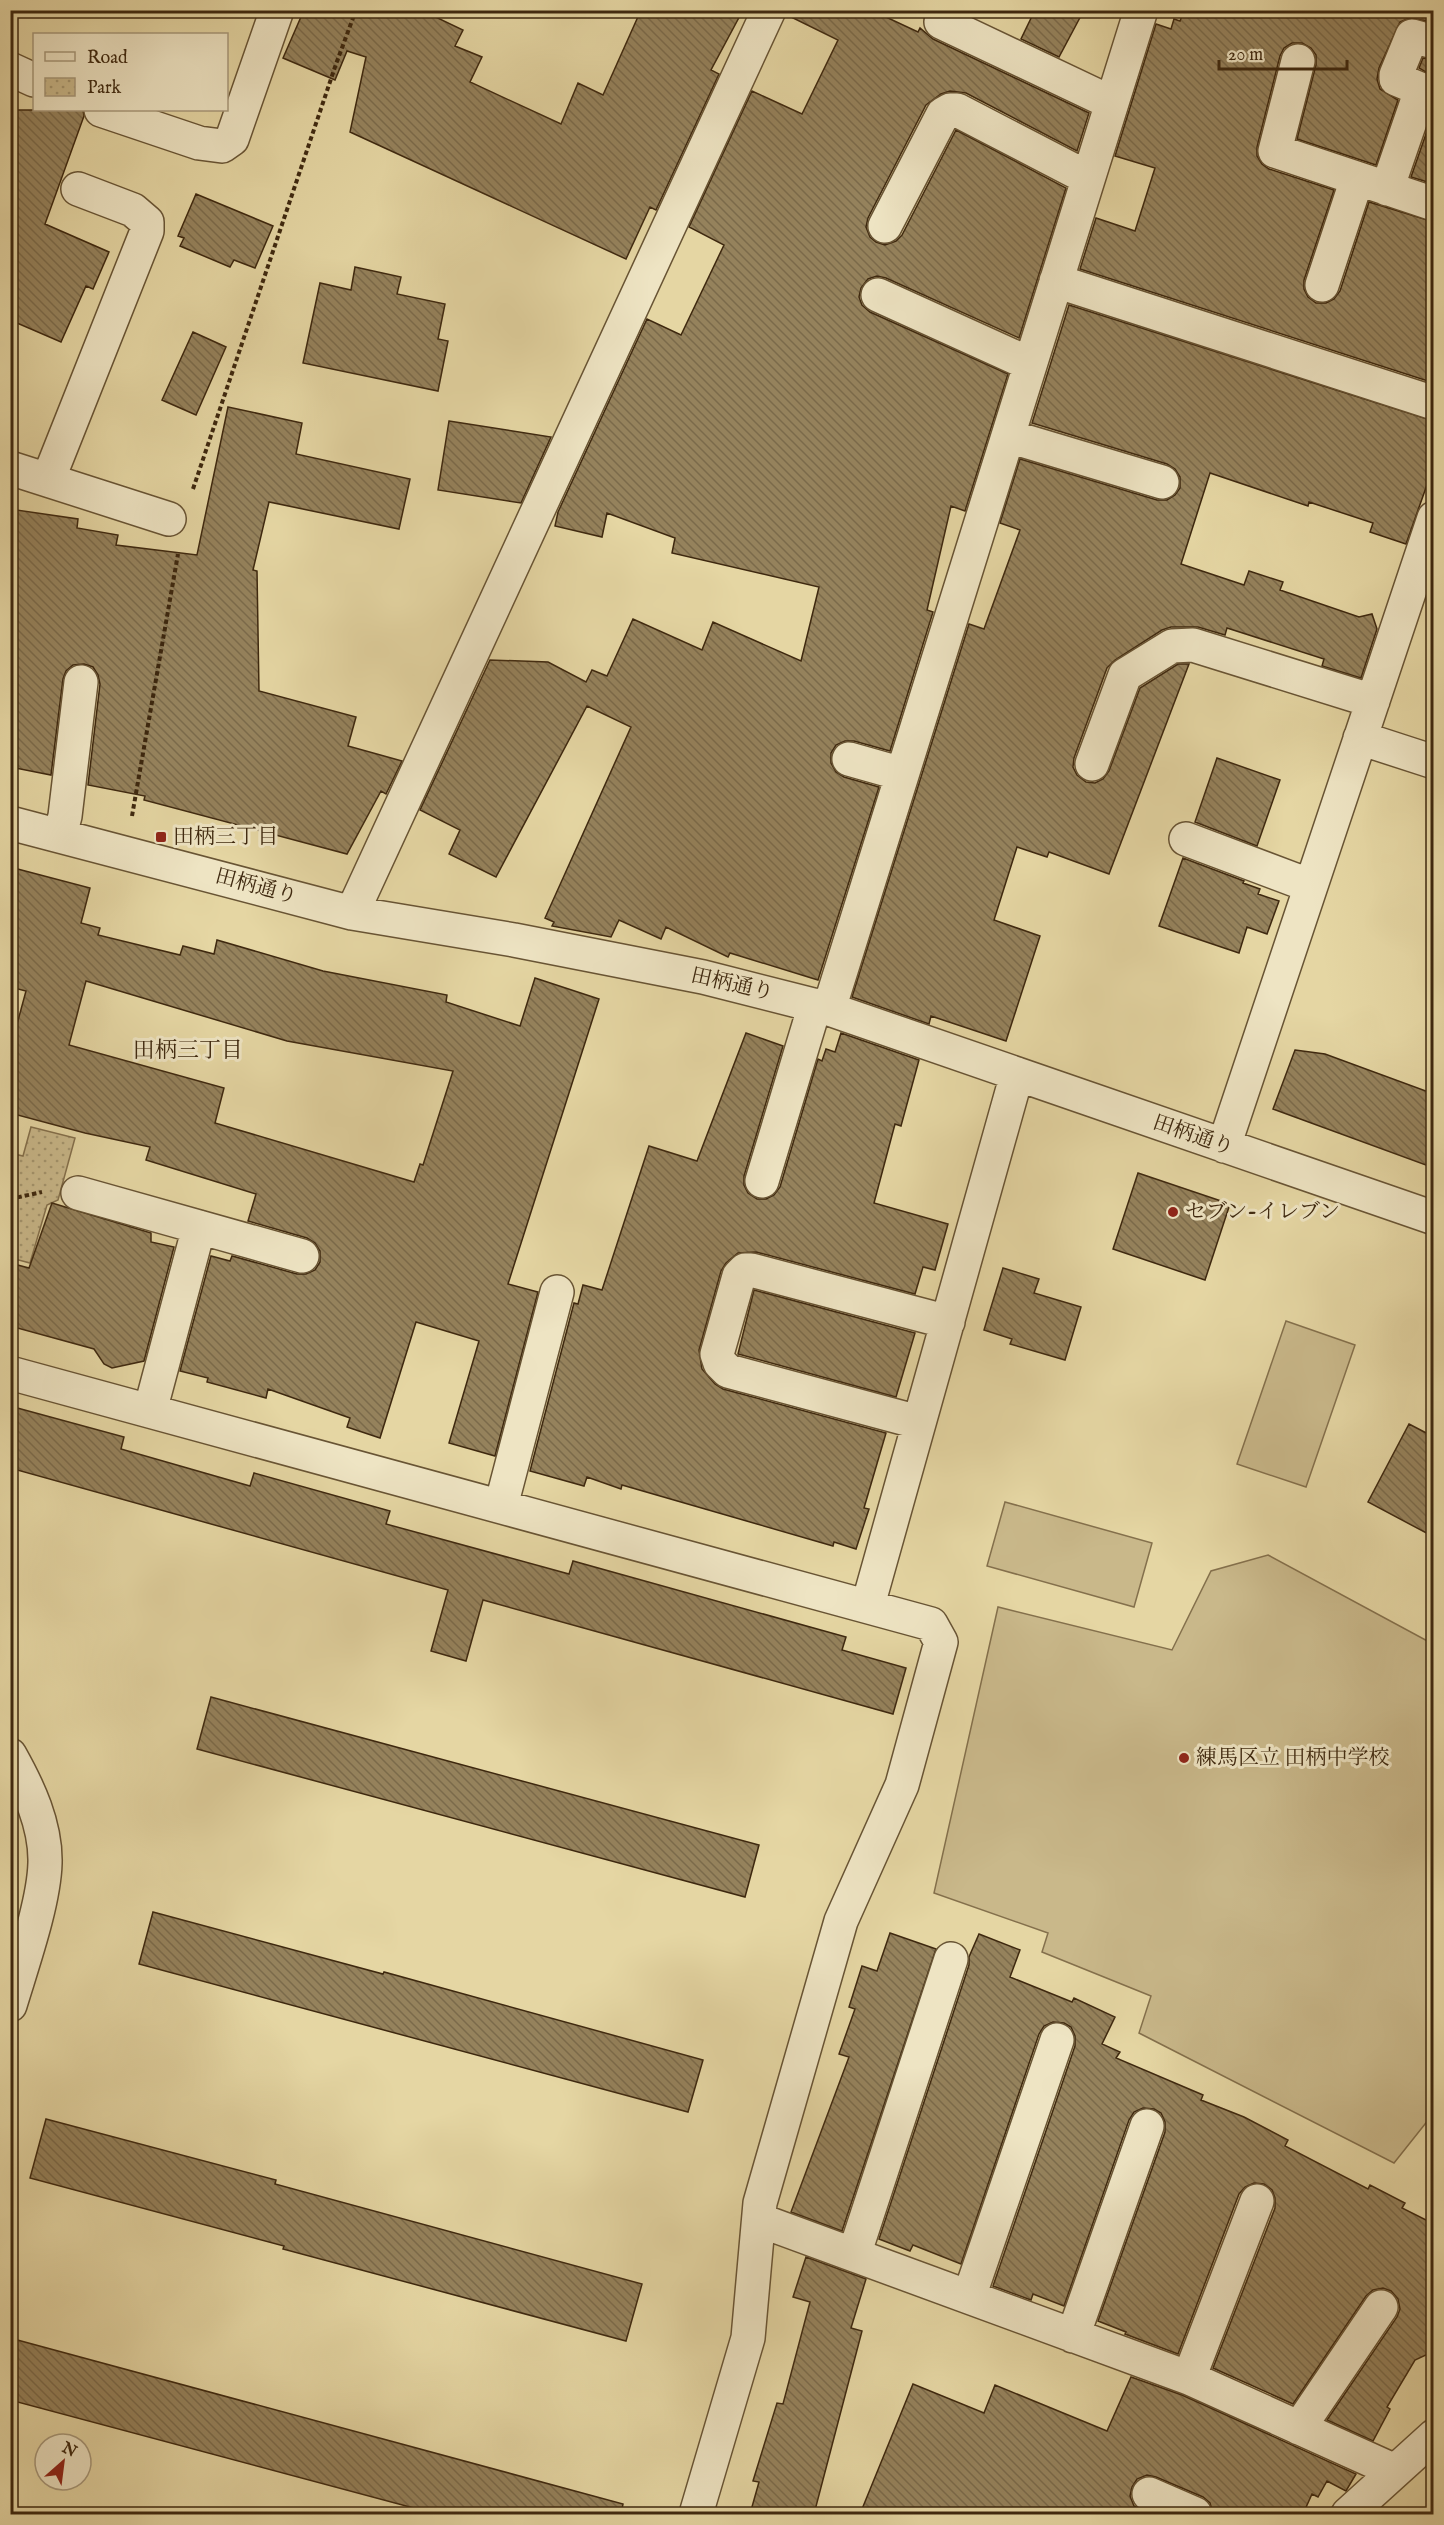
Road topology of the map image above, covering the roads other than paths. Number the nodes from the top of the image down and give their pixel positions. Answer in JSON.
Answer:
{"nodes":[{"id":1,"x":277,"y":10,"type":"edge"},
{"id":2,"x":769,"y":10,"type":"edge"},
{"id":3,"x":1141,"y":10,"type":"edge"},
{"id":4,"x":941,"y":22,"type":"dead end"},
{"id":5,"x":1434,"y":42,"type":"edge"},
{"id":6,"x":1298,"y":61,"type":"dead end"},
{"id":7,"x":10,"y":69,"type":"edge"},
{"id":8,"x":33,"y":80,"type":"edge"},
{"id":9,"x":1112,"y":103,"type":"junction"},
{"id":10,"x":104,"y":111,"type":"edge"},
{"id":11,"x":1088,"y":178,"type":"junction"},
{"id":12,"x":1372,"y":184,"type":"junction"},
{"id":13,"x":78,"y":189,"type":"dead end"},
{"id":14,"x":1434,"y":204,"type":"edge"},
{"id":15,"x":885,"y":226,"type":"dead end"},
{"id":16,"x":1056,"y":281,"type":"junction"},
{"id":17,"x":1322,"y":285,"type":"dead end"},
{"id":18,"x":878,"y":295,"type":"dead end"},
{"id":19,"x":1030,"y":364,"type":"junction"},
{"id":20,"x":1434,"y":403,"type":"edge"},
{"id":21,"x":1008,"y":436,"type":"junction"},
{"id":22,"x":10,"y":468,"type":"edge"},
{"id":23,"x":48,"y":480,"type":"junction"},
{"id":24,"x":1162,"y":482,"type":"dead end"},
{"id":25,"x":1434,"y":518,"type":"edge"},
{"id":26,"x":174,"y":531,"type":"road end"},
{"id":27,"x":81,"y":682,"type":"dead end"},
{"id":28,"x":1372,"y":701,"type":"junction"},
{"id":29,"x":1360,"y":738,"type":"junction"},
{"id":30,"x":849,"y":759,"type":"dead end"},
{"id":31,"x":1434,"y":762,"type":"edge"},
{"id":32,"x":1092,"y":764,"type":"dead end"},
{"id":33,"x":902,"y":774,"type":"junction"},
{"id":34,"x":10,"y":823,"type":"edge"},
{"id":35,"x":60,"y":835,"type":"junction"},
{"id":36,"x":1186,"y":839,"type":"dead end"},
{"id":37,"x":1311,"y":886,"type":"junction"},
{"id":38,"x":352,"y":913,"type":"junction"},
{"id":39,"x":822,"y":1007,"type":"junction"},
{"id":40,"x":1017,"y":1074,"type":"junction"},
{"id":41,"x":1224,"y":1146,"type":"junction"},
{"id":42,"x":762,"y":1180,"type":"dead end"},
{"id":43,"x":78,"y":1193,"type":"dead end"},
{"id":44,"x":1434,"y":1218,"type":"edge"},
{"id":45,"x":199,"y":1227,"type":"junction"},
{"id":46,"x":302,"y":1256,"type":"dead end"},
{"id":47,"x":557,"y":1292,"type":"dead end"},
{"id":48,"x":948,"y":1322,"type":"junction"},
{"id":49,"x":10,"y":1373,"type":"edge"},
{"id":50,"x":150,"y":1411,"type":"junction"},
{"id":51,"x":918,"y":1422,"type":"junction"},
{"id":52,"x":501,"y":1506,"type":"junction"},
{"id":53,"x":868,"y":1605,"type":"junction"},
{"id":54,"x":10,"y":1755,"type":"edge"},
{"id":55,"x":951,"y":1959,"type":"dead end"},
{"id":56,"x":10,"y":2005,"type":"edge"},
{"id":57,"x":1057,"y":2040,"type":"dead end"},
{"id":58,"x":1147,"y":2126,"type":"dead end"},
{"id":59,"x":1257,"y":2201,"type":"dead end"},
{"id":60,"x":759,"y":2220,"type":"junction"},
{"id":61,"x":854,"y":2255,"type":"junction"},
{"id":62,"x":969,"y":2297,"type":"junction"},
{"id":63,"x":1381,"y":2307,"type":"dead end"},
{"id":64,"x":1073,"y":2336,"type":"junction"},
{"id":65,"x":1189,"y":2378,"type":"junction"},
{"id":66,"x":1299,"y":2428,"type":"junction"},
{"id":67,"x":1434,"y":2436,"type":"edge"},
{"id":68,"x":1395,"y":2471,"type":"junction"},
{"id":69,"x":1149,"y":2494,"type":"dead end"},
{"id":70,"x":696,"y":2514,"type":"edge"},
{"id":71,"x":1195,"y":2514,"type":"edge"},
{"id":72,"x":1348,"y":2514,"type":"edge"}],
"edges":[{"from":1,"to":10,"type":"street"},
{"from":2,"to":38,"type":"street"},
{"from":3,"to":9,"type":"street"},
{"from":4,"to":9,"type":"street"},
{"from":5,"to":12,"type":"street"},
{"from":6,"to":12,"type":"street"},
{"from":7,"to":8,"type":"street"},
{"from":9,"to":11,"type":"street"},
{"from":11,"to":15,"type":"street"},
{"from":11,"to":16,"type":"street"},
{"from":12,"to":14,"type":"street"},
{"from":12,"to":17,"type":"street"},
{"from":13,"to":23,"type":"street"},
{"from":16,"to":19,"type":"street"},
{"from":16,"to":20,"type":"street"},
{"from":18,"to":19,"type":"street"},
{"from":19,"to":21,"type":"street"},
{"from":21,"to":24,"type":"street"},
{"from":21,"to":33,"type":"street"},
{"from":22,"to":23,"type":"street"},
{"from":23,"to":26,"type":"street"},
{"from":25,"to":28,"type":"street"},
{"from":27,"to":35,"type":"street"},
{"from":28,"to":29,"type":"street"},
{"from":28,"to":32,"type":"street"},
{"from":29,"to":31,"type":"street"},
{"from":29,"to":37,"type":"street"},
{"from":30,"to":33,"type":"street"},
{"from":33,"to":39,"type":"street"},
{"from":34,"to":35,"type":"street","name":"田柄通り"},
{"from":35,"to":38,"type":"street","name":"田柄通り"},
{"from":36,"to":37,"type":"street"},
{"from":37,"to":41,"type":"street"},
{"from":38,"to":39,"type":"street","name":"田柄通り"},
{"from":39,"to":40,"type":"street","name":"田柄通り"},
{"from":39,"to":42,"type":"street"},
{"from":40,"to":41,"type":"street","name":"田柄通り"},
{"from":40,"to":48,"type":"street"},
{"from":41,"to":44,"type":"street","name":"田柄通り"},
{"from":43,"to":45,"type":"street"},
{"from":45,"to":46,"type":"street"},
{"from":45,"to":50,"type":"street"},
{"from":47,"to":52,"type":"street"},
{"from":48,"to":51,"type":"street"},
{"from":48,"to":51,"type":"street"},
{"from":49,"to":50,"type":"street"},
{"from":50,"to":52,"type":"street"},
{"from":51,"to":53,"type":"street"},
{"from":52,"to":53,"type":"street"},
{"from":53,"to":60,"type":"street"},
{"from":54,"to":56,"type":"street"},
{"from":55,"to":61,"type":"street"},
{"from":57,"to":62,"type":"street"},
{"from":58,"to":64,"type":"street"},
{"from":59,"to":65,"type":"street"},
{"from":60,"to":61,"type":"street"},
{"from":60,"to":70,"type":"street"},
{"from":61,"to":62,"type":"street"},
{"from":62,"to":64,"type":"street"},
{"from":63,"to":66,"type":"street"},
{"from":64,"to":65,"type":"street"},
{"from":65,"to":66,"type":"street"},
{"from":66,"to":68,"type":"street"},
{"from":67,"to":68,"type":"street"},
{"from":68,"to":72,"type":"street"},
{"from":69,"to":71,"type":"street"}]}
